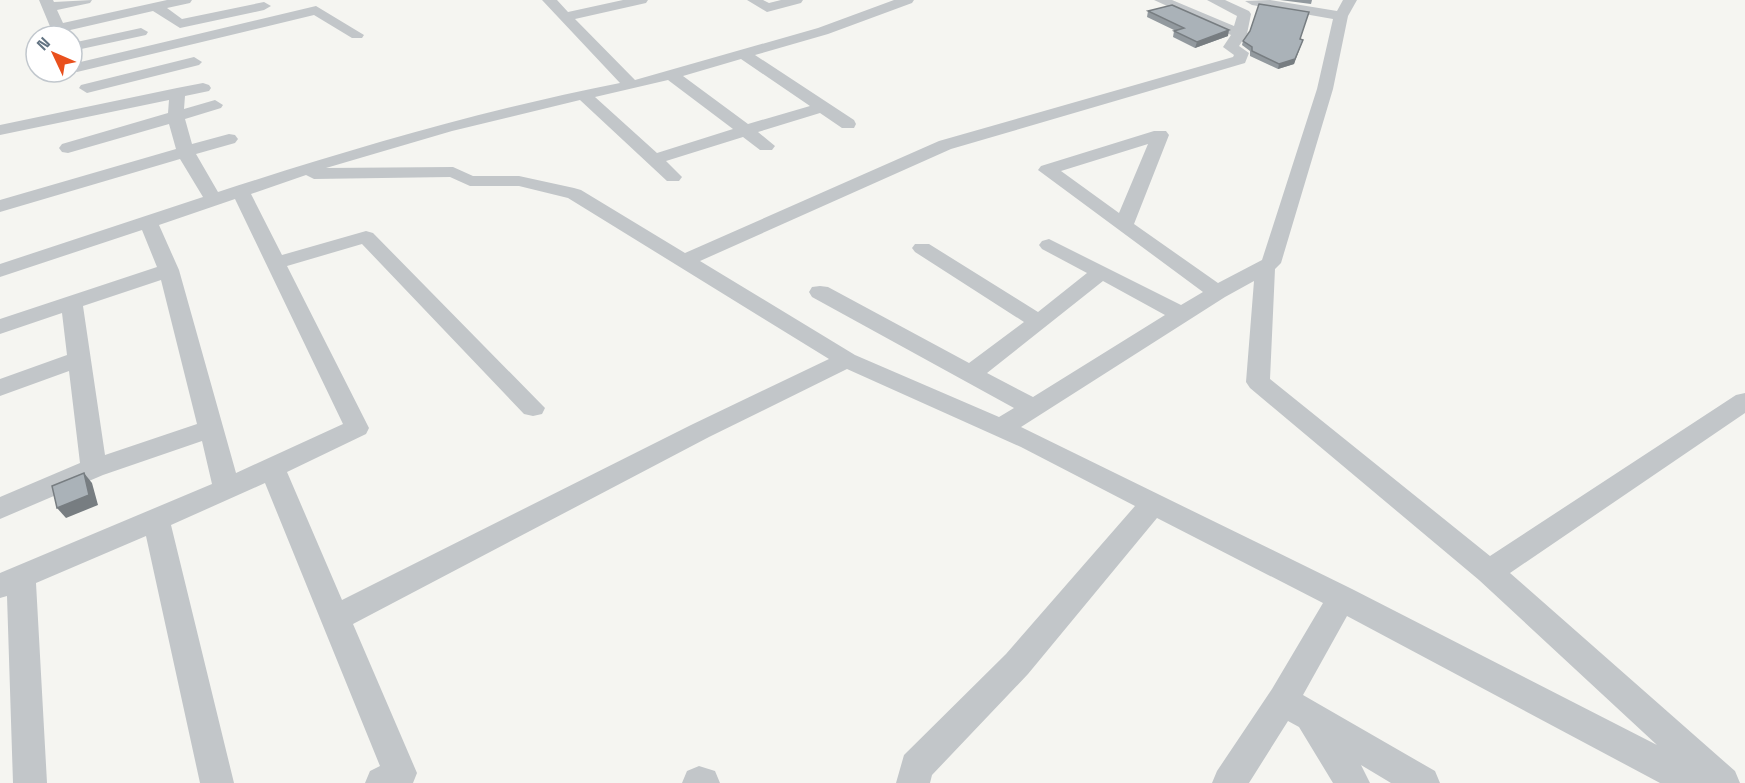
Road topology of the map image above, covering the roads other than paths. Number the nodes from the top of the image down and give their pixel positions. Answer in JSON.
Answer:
{"nodes":[{"id":1,"x":85,"y":0,"type":"edge"},
{"id":2,"x":185,"y":0,"type":"edge"},
{"id":3,"x":549,"y":0,"type":"edge"},
{"id":4,"x":641,"y":0,"type":"edge"},
{"id":5,"x":754,"y":0,"type":"edge"},
{"id":6,"x":796,"y":0,"type":"edge"},
{"id":7,"x":1161,"y":0,"type":"edge"},
{"id":8,"x":1214,"y":0,"type":"edge"},
{"id":9,"x":1252,"y":0,"type":"edge"},
{"id":10,"x":899,"y":1,"type":"edge"},
{"id":11,"x":277,"y":2,"type":"dead end"},
{"id":12,"x":48,"y":4,"type":"edge"},
{"id":13,"x":156,"y":6,"type":"junction"},
{"id":14,"x":1346,"y":8,"type":"edge"},
{"id":15,"x":1244,"y":14,"type":"junction"},
{"id":16,"x":565,"y":17,"type":"junction"},
{"id":17,"x":57,"y":24,"type":"edge"},
{"id":18,"x":84,"y":26,"type":"edge"},
{"id":19,"x":141,"y":32,"type":"dead end"},
{"id":20,"x":357,"y":34,"type":"dead end"},
{"id":21,"x":1240,"y":34,"type":"junction"},
{"id":22,"x":84,"y":44,"type":"edge"},
{"id":23,"x":744,"y":54,"type":"junction"},
{"id":24,"x":84,"y":60,"type":"edge"},
{"id":25,"x":194,"y":62,"type":"dead end"},
{"id":26,"x":671,"y":75,"type":"junction"},
{"id":27,"x":84,"y":82,"type":"edge"},
{"id":28,"x":631,"y":86,"type":"junction"},
{"id":29,"x":87,"y":88,"type":"junction"},
{"id":30,"x":203,"y":88,"type":"dead end"},
{"id":31,"x":177,"y":93,"type":"junction"},
{"id":32,"x":583,"y":95,"type":"junction"},
{"id":33,"x":215,"y":105,"type":"dead end"},
{"id":34,"x":822,"y":107,"type":"junction"},
{"id":35,"x":93,"y":111,"type":"junction"},
{"id":36,"x":177,"y":118,"type":"junction"},
{"id":37,"x":848,"y":124,"type":"dead end"},
{"id":38,"x":0,"y":130,"type":"edge"},
{"id":39,"x":745,"y":130,"type":"junction"},
{"id":40,"x":113,"y":136,"type":"junction"},
{"id":41,"x":229,"y":139,"type":"dead end"},
{"id":42,"x":766,"y":146,"type":"dead end"},
{"id":43,"x":68,"y":148,"type":"dead end"},
{"id":44,"x":184,"y":153,"type":"junction"},
{"id":45,"x":654,"y":159,"type":"junction"},
{"id":46,"x":290,"y":175,"type":"junction"},
{"id":47,"x":673,"y":177,"type":"dead end"},
{"id":48,"x":240,"y":191,"type":"junction"},
{"id":49,"x":214,"y":200,"type":"junction"},
{"id":50,"x":0,"y":206,"type":"edge"},
{"id":51,"x":148,"y":222,"type":"junction"},
{"id":52,"x":1124,"y":225,"type":"junction"},
{"id":53,"x":1049,"y":245,"type":"dead end"},
{"id":54,"x":922,"y":248,"type":"dead end"},
{"id":55,"x":684,"y":261,"type":"junction"},
{"id":56,"x":275,"y":263,"type":"junction"},
{"id":57,"x":1265,"y":267,"type":"junction"},
{"id":58,"x":170,"y":270,"type":"junction"},
{"id":59,"x":0,"y":271,"type":"edge"},
{"id":60,"x":1101,"y":272,"type":"junction"},
{"id":61,"x":820,"y":292,"type":"dead end"},
{"id":62,"x":1217,"y":292,"type":"junction"},
{"id":63,"x":72,"y":303,"type":"junction"},
{"id":64,"x":1181,"y":314,"type":"junction"},
{"id":65,"x":1039,"y":322,"type":"junction"},
{"id":66,"x":0,"y":327,"type":"edge"},
{"id":67,"x":79,"y":359,"type":"junction"},
{"id":68,"x":847,"y":360,"type":"junction"},
{"id":69,"x":970,"y":374,"type":"junction"},
{"id":70,"x":0,"y":388,"type":"edge"},
{"id":71,"x":1745,"y":401,"type":"edge"},
{"id":72,"x":1032,"y":407,"type":"junction"},
{"id":73,"x":533,"y":408,"type":"dead end"},
{"id":74,"x":1001,"y":428,"type":"junction"},
{"id":75,"x":211,"y":429,"type":"junction"},
{"id":76,"x":94,"y":468,"type":"junction"},
{"id":77,"x":272,"y":468,"type":"junction"},
{"id":78,"x":227,"y":489,"type":"junction"},
{"id":79,"x":1154,"y":503,"type":"junction"},
{"id":80,"x":0,"y":509,"type":"edge"},
{"id":81,"x":156,"y":519,"type":"junction"},
{"id":82,"x":1489,"y":572,"type":"junction"},
{"id":83,"x":10,"y":582,"type":"edge"},
{"id":84,"x":1342,"y":598,"type":"junction"},
{"id":85,"x":336,"y":618,"type":"junction"},
{"id":86,"x":1297,"y":709,"type":"junction"},
{"id":87,"x":395,"y":780,"type":"edge"},
{"id":88,"x":1238,"y":780,"type":"edge"},
{"id":89,"x":30,"y":783,"type":"edge"},
{"id":90,"x":217,"y":783,"type":"edge"},
{"id":91,"x":913,"y":783,"type":"edge"},
{"id":92,"x":1353,"y":783,"type":"edge"},
{"id":93,"x":1423,"y":783,"type":"edge"},
{"id":94,"x":1695,"y":783,"type":"edge"},
{"id":95,"x":1723,"y":783,"type":"edge"}],
"edges":[{"from":1,"to":12,"type":"street"},
{"from":2,"to":13,"type":"street"},
{"from":3,"to":16,"type":"street"},
{"from":4,"to":16,"type":"street"},
{"from":5,"to":6,"type":"street"},
{"from":7,"to":21,"type":"street"},
{"from":8,"to":15,"type":"street"},
{"from":9,"to":14,"type":"street"},
{"from":9,"to":15,"type":"street"},
{"from":10,"to":23,"type":"street"},
{"from":11,"to":13,"type":"street"},
{"from":12,"to":17,"type":"street"},
{"from":13,"to":18,"type":"street"},
{"from":14,"to":57,"type":"street"},
{"from":15,"to":21,"type":"street"},
{"from":16,"to":28,"type":"street"},
{"from":19,"to":22,"type":"street"},
{"from":20,"to":24,"type":"street"},
{"from":21,"to":55,"type":"street"},
{"from":23,"to":26,"type":"street"},
{"from":23,"to":34,"type":"street"},
{"from":25,"to":29,"type":"street"},
{"from":26,"to":28,"type":"street"},
{"from":26,"to":39,"type":"street"},
{"from":27,"to":29,"type":"street"},
{"from":28,"to":32,"type":"street"},
{"from":29,"to":35,"type":"street"},
{"from":30,"to":31,"type":"street"},
{"from":31,"to":35,"type":"street"},
{"from":31,"to":36,"type":"street"},
{"from":32,"to":45,"type":"street"},
{"from":32,"to":46,"type":"street"},
{"from":33,"to":36,"type":"street"},
{"from":34,"to":37,"type":"street"},
{"from":34,"to":39,"type":"street"},
{"from":35,"to":38,"type":"street"},
{"from":35,"to":40,"type":"street"},
{"from":36,"to":40,"type":"street"},
{"from":36,"to":44,"type":"street"},
{"from":39,"to":42,"type":"street"},
{"from":39,"to":45,"type":"street"},
{"from":40,"to":43,"type":"street"},
{"from":41,"to":44,"type":"street"},
{"from":44,"to":49,"type":"street"},
{"from":44,"to":50,"type":"street"},
{"from":45,"to":47,"type":"street"},
{"from":46,"to":48,"type":"street"},
{"from":46,"to":55,"type":"street"},
{"from":48,"to":49,"type":"street"},
{"from":48,"to":56,"type":"street"},
{"from":49,"to":51,"type":"street"},
{"from":51,"to":58,"type":"street"},
{"from":51,"to":59,"type":"street"},
{"from":52,"to":52,"type":"street"},
{"from":52,"to":62,"type":"street"},
{"from":53,"to":60,"type":"street"},
{"from":54,"to":65,"type":"street"},
{"from":55,"to":68,"type":"street"},
{"from":56,"to":73,"type":"street"},
{"from":56,"to":77,"type":"street"},
{"from":57,"to":62,"type":"street"},
{"from":57,"to":82,"type":"street"},
{"from":58,"to":63,"type":"street"},
{"from":58,"to":75,"type":"street"},
{"from":60,"to":64,"type":"street"},
{"from":60,"to":65,"type":"street"},
{"from":61,"to":69,"type":"street"},
{"from":62,"to":64,"type":"street"},
{"from":63,"to":66,"type":"street"},
{"from":63,"to":67,"type":"street"},
{"from":64,"to":72,"type":"street"},
{"from":65,"to":69,"type":"street"},
{"from":67,"to":70,"type":"street"},
{"from":67,"to":76,"type":"street"},
{"from":68,"to":74,"type":"street"},
{"from":68,"to":85,"type":"street"},
{"from":69,"to":72,"type":"street"},
{"from":71,"to":82,"type":"street"},
{"from":72,"to":74,"type":"street"},
{"from":74,"to":79,"type":"street"},
{"from":75,"to":76,"type":"street"},
{"from":75,"to":78,"type":"street"},
{"from":76,"to":80,"type":"street"},
{"from":77,"to":78,"type":"street"},
{"from":77,"to":85,"type":"street"},
{"from":78,"to":81,"type":"street"},
{"from":79,"to":84,"type":"street"},
{"from":79,"to":91,"type":"street"},
{"from":81,"to":83,"type":"street"},
{"from":81,"to":90,"type":"street"},
{"from":82,"to":95,"type":"street"},
{"from":83,"to":89,"type":"street"},
{"from":84,"to":86,"type":"street"},
{"from":84,"to":94,"type":"street"},
{"from":85,"to":87,"type":"street"},
{"from":86,"to":88,"type":"street"},
{"from":86,"to":92,"type":"street"},
{"from":86,"to":93,"type":"street"}]}
